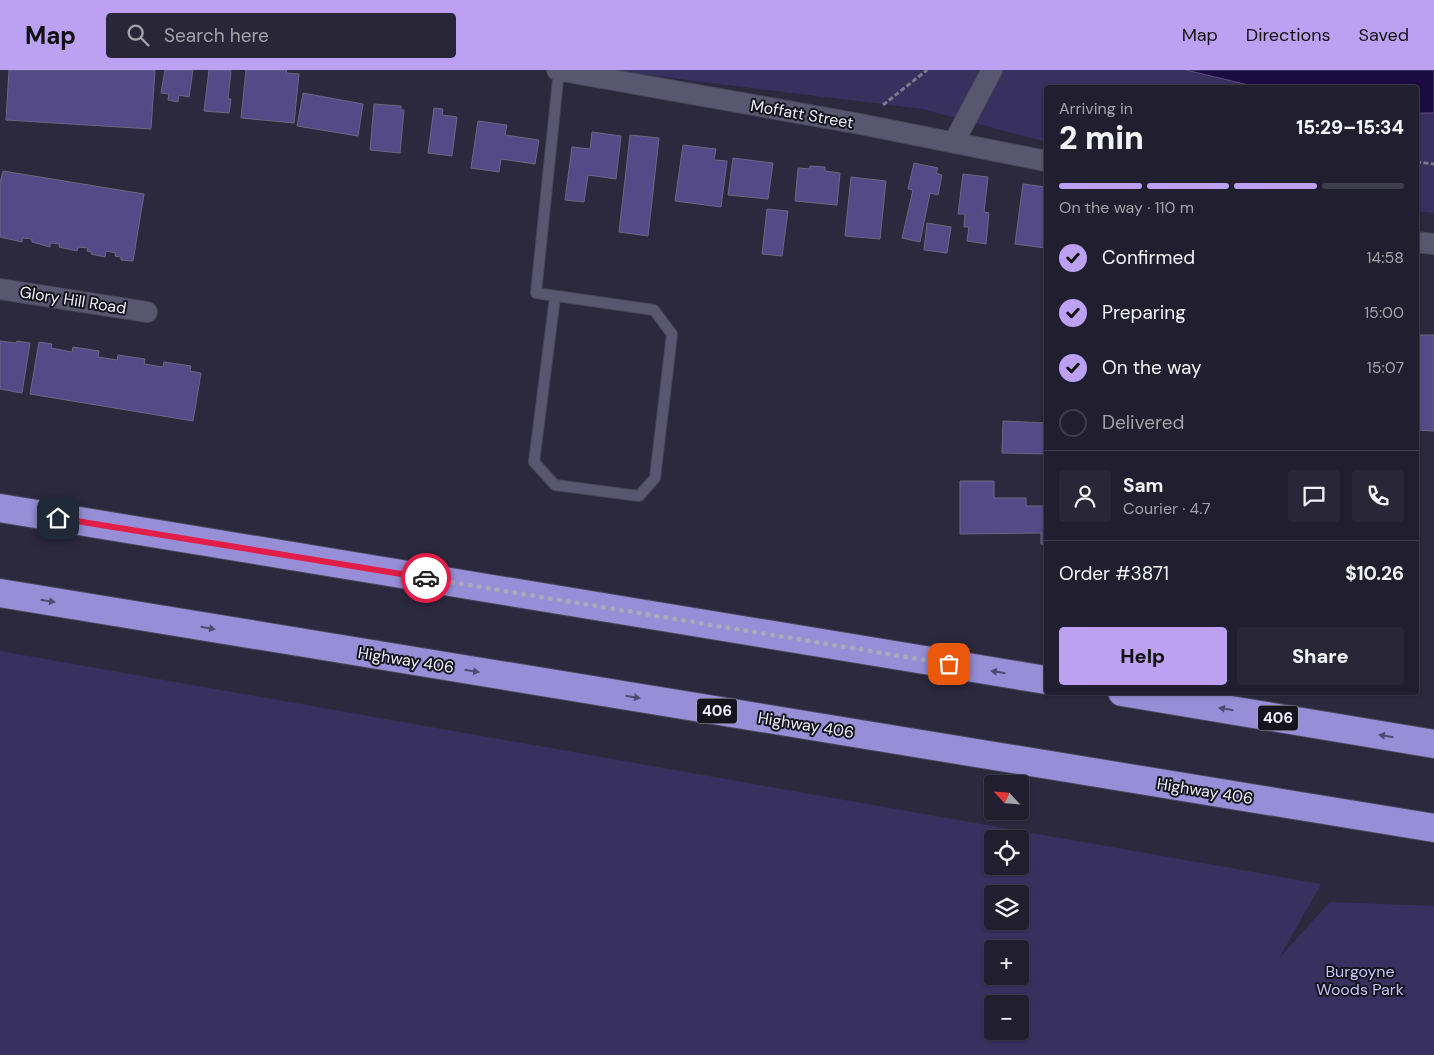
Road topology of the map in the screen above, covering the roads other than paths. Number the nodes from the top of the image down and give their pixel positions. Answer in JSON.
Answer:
{"nodes":[{"id":1,"x":558,"y":70,"type":"edge"},
{"id":2,"x":992,"y":70,"type":"edge"},
{"id":3,"x":954,"y":142,"type":"junction"},
{"id":4,"x":1044,"y":161,"type":"edge"},
{"id":5,"x":1419,"y":242,"type":"edge"},
{"id":6,"x":1434,"y":244,"type":"edge"},
{"id":7,"x":0,"y":289,"type":"edge"},
{"id":8,"x":555,"y":297,"type":"junction"},
{"id":9,"x":147,"y":312,"type":"dead end"},
{"id":10,"x":0,"y":508,"type":"edge"},
{"id":11,"x":0,"y":593,"type":"edge"},
{"id":12,"x":1044,"y":680,"type":"edge"},
{"id":13,"x":1140,"y":695,"type":"edge"},
{"id":14,"x":1434,"y":744,"type":"edge"},
{"id":15,"x":1434,"y":828,"type":"edge"}],
"edges":[{"from":1,"to":3,"type":"street","name":"Moffatt Street"},
{"from":1,"to":8,"type":"lane"},
{"from":2,"to":3,"type":"street"},
{"from":3,"to":4,"type":"street","name":"Moffatt Street"},
{"from":5,"to":6,"type":"street"},
{"from":7,"to":9,"type":"street","name":"Glory Hill Road"},
{"from":8,"to":8,"type":"lane"},
{"from":12,"to":10,"type":"highway","one_way":true},
{"from":11,"to":15,"type":"highway","name":"Highway 406","number":"406","one_way":true},
{"from":14,"to":13,"type":"highway","number":"406","one_way":true}]}
